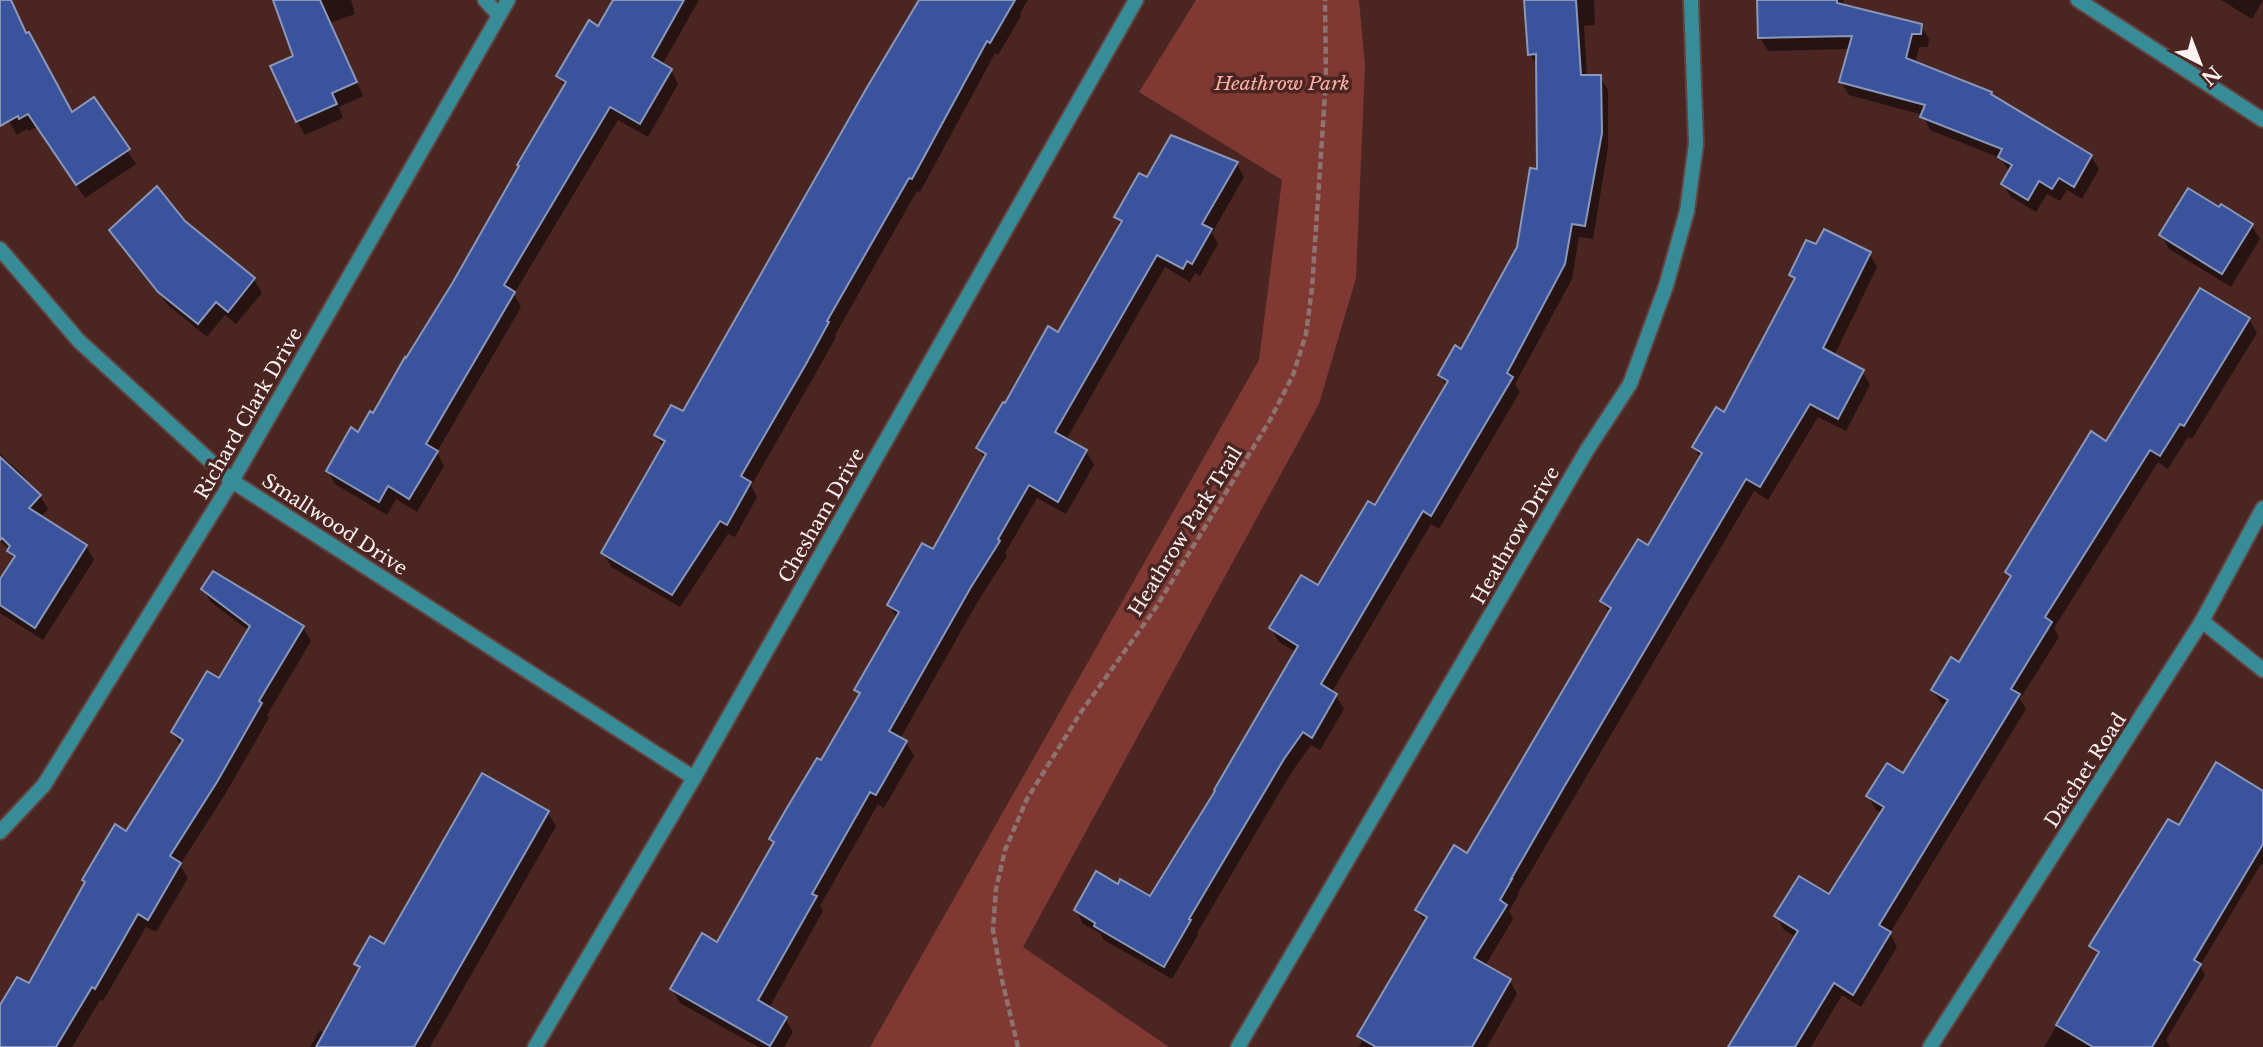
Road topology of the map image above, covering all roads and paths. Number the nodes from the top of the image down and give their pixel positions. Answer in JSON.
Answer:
{"nodes":[{"id":1,"x":485,"y":0,"type":"edge"},
{"id":2,"x":508,"y":0,"type":"edge"},
{"id":3,"x":1136,"y":0,"type":"edge"},
{"id":4,"x":1325,"y":0,"type":"edge"},
{"id":5,"x":1691,"y":0,"type":"edge"},
{"id":6,"x":2078,"y":0,"type":"edge"},
{"id":7,"x":499,"y":15,"type":"junction"},
{"id":8,"x":2263,"y":120,"type":"edge"},
{"id":9,"x":0,"y":249,"type":"edge"},
{"id":10,"x":232,"y":481,"type":"junction"},
{"id":11,"x":2263,"y":508,"type":"edge"},
{"id":12,"x":2202,"y":621,"type":"junction"},
{"id":13,"x":2263,"y":670,"type":"edge"},
{"id":14,"x":694,"y":778,"type":"junction"},
{"id":15,"x":0,"y":832,"type":"edge"},
{"id":16,"x":535,"y":1047,"type":"edge"},
{"id":17,"x":1018,"y":1047,"type":"edge"},
{"id":18,"x":1238,"y":1047,"type":"edge"},
{"id":19,"x":1930,"y":1047,"type":"edge"}],
"edges":[{"from":1,"to":7,"type":"street"},
{"from":2,"to":7,"type":"street","name":"Richard Clark Drive"},
{"from":3,"to":14,"type":"street","name":"Chesham Drive"},
{"from":4,"to":17,"type":"path","name":"Heathrow Park Trail"},
{"from":5,"to":18,"type":"street","name":"Heathrow Drive"},
{"from":6,"to":8,"type":"street"},
{"from":7,"to":10,"type":"street","name":"Richard Clark Drive"},
{"from":9,"to":10,"type":"street","name":"Smallwood Drive"},
{"from":10,"to":14,"type":"street","name":"Smallwood Drive"},
{"from":10,"to":15,"type":"street","name":"Richard Clark Drive"},
{"from":11,"to":12,"type":"street","name":"Datchet Road"},
{"from":12,"to":13,"type":"street"},
{"from":12,"to":19,"type":"street","name":"Datchet Road"},
{"from":14,"to":16,"type":"street","name":"Chesham Drive"}]}
